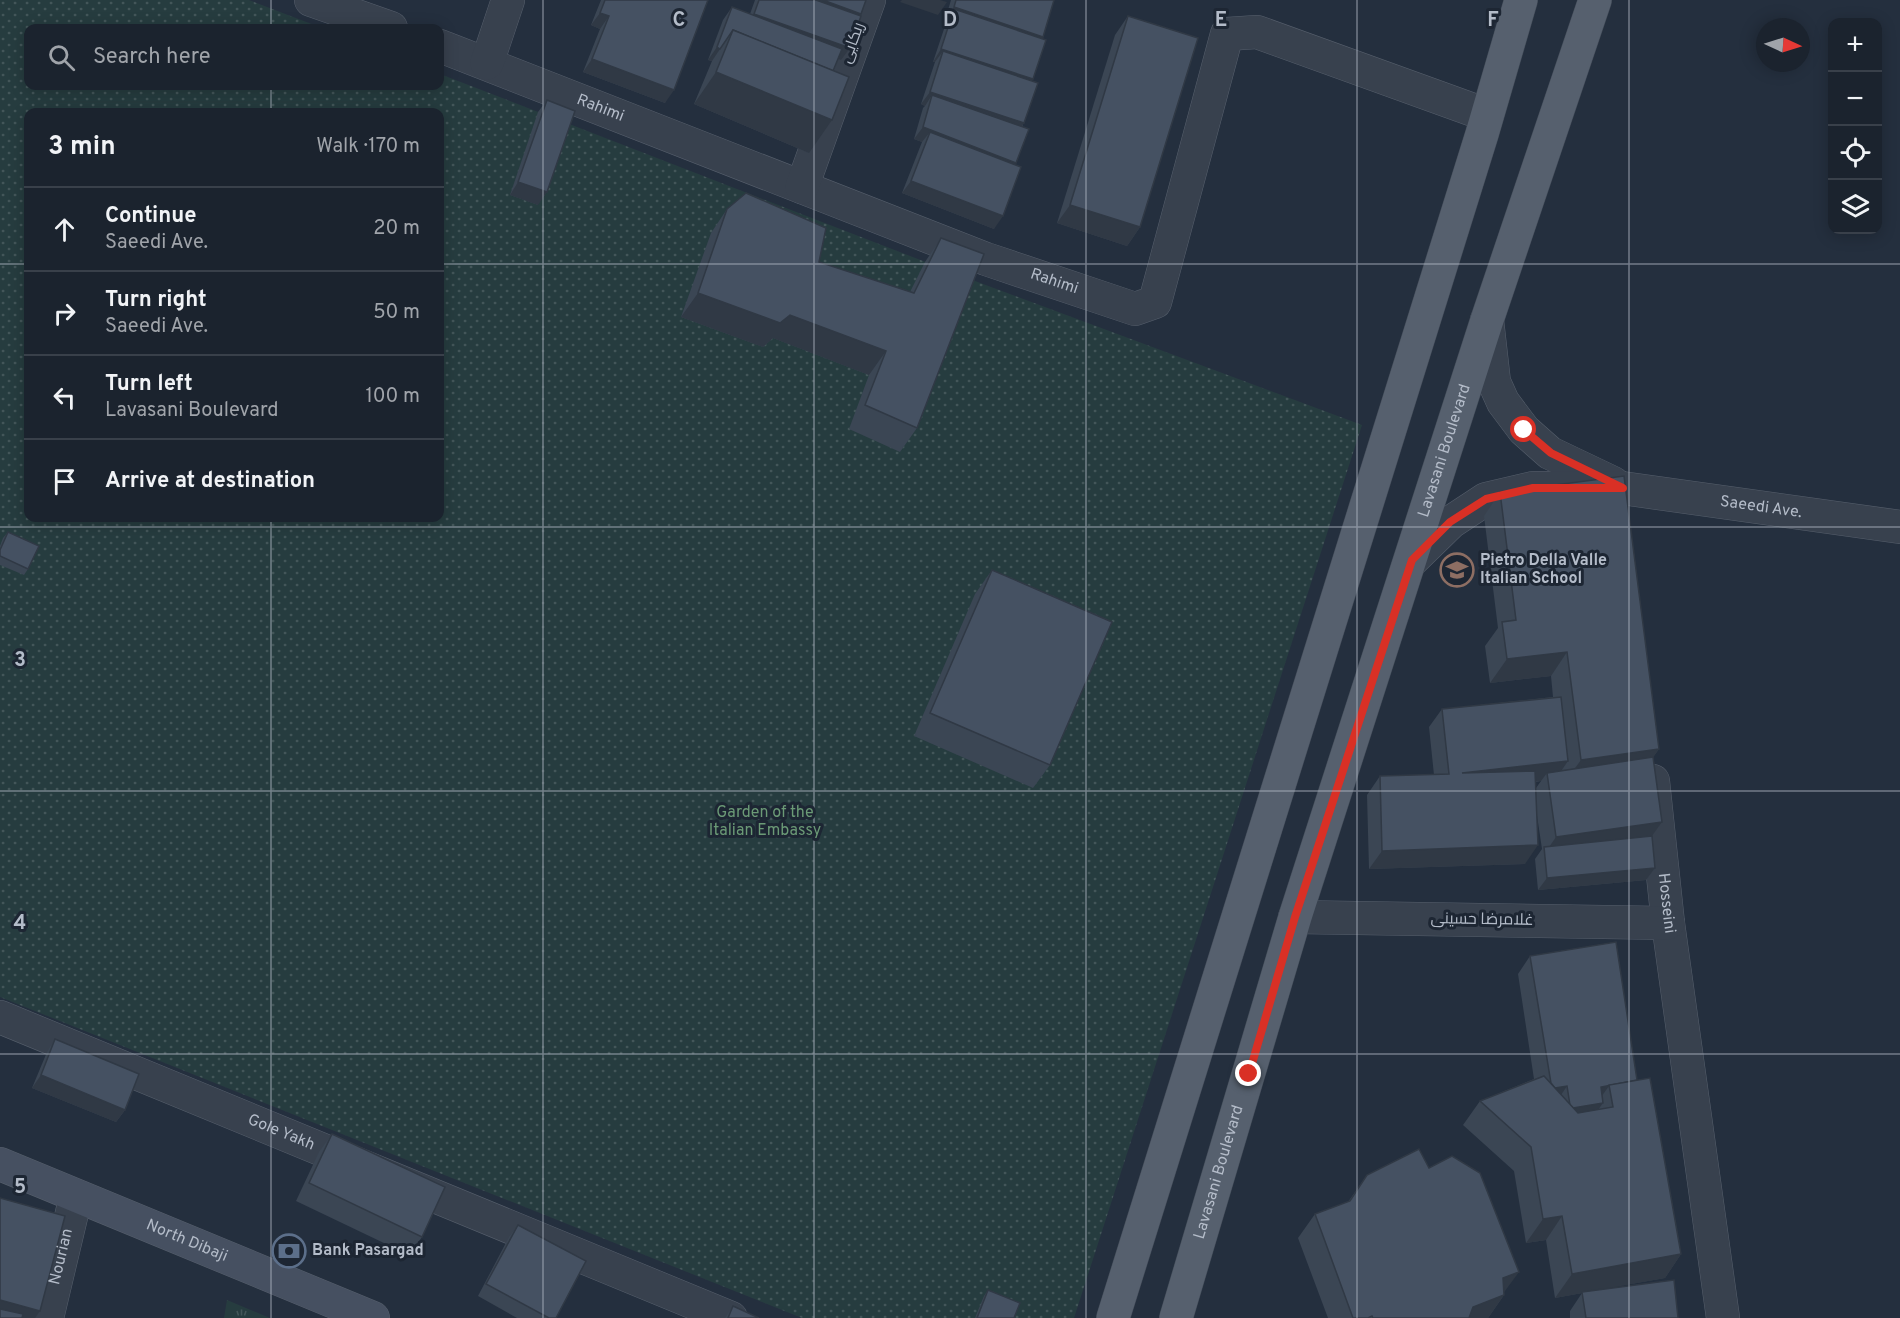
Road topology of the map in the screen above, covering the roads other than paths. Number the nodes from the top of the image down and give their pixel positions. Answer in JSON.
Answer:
{"nodes":[{"id":1,"x":312,"y":0,"type":"edge"},
{"id":2,"x":508,"y":0,"type":"edge"},
{"id":3,"x":869,"y":0,"type":"edge"},
{"id":4,"x":1521,"y":0,"type":"edge"},
{"id":5,"x":1595,"y":0,"type":"edge"},
{"id":6,"x":380,"y":24,"type":"edge"},
{"id":7,"x":444,"y":47,"type":"edge"},
{"id":8,"x":487,"y":63,"type":"junction"},
{"id":9,"x":1487,"y":115,"type":"junction"},
{"id":10,"x":802,"y":187,"type":"junction"},
{"id":11,"x":1487,"y":320,"type":"junction"},
{"id":12,"x":1623,"y":488,"type":"junction"},
{"id":13,"x":1626,"y":523,"type":"edge"},
{"id":14,"x":1900,"y":527,"type":"edge"},
{"id":15,"x":1412,"y":560,"type":"junction"},
{"id":16,"x":1650,"y":746,"type":"edge"},
{"id":17,"x":1295,"y":917,"type":"junction"},
{"id":18,"x":1668,"y":923,"type":"junction"},
{"id":19,"x":0,"y":1017,"type":"edge"},
{"id":20,"x":0,"y":1164,"type":"edge"},
{"id":21,"x":76,"y":1196,"type":"junction"},
{"id":22,"x":47,"y":1318,"type":"edge"},
{"id":23,"x":373,"y":1318,"type":"edge"},
{"id":24,"x":731,"y":1318,"type":"edge"},
{"id":25,"x":1113,"y":1318,"type":"edge"},
{"id":26,"x":1176,"y":1318,"type":"edge"},
{"id":27,"x":1723,"y":1318,"type":"edge"}],
"edges":[{"from":1,"to":6,"type":"street"},
{"from":2,"to":8,"type":"street"},
{"from":3,"to":10,"type":"street","name":"ریکایی"},
{"from":4,"to":9,"type":"main road"},
{"from":5,"to":11,"type":"main road","name":"Lavasani Boulevard"},
{"from":7,"to":8,"type":"street","name":"Rahimi"},
{"from":8,"to":10,"type":"street","name":"Rahimi"},
{"from":9,"to":10,"type":"street","name":"Rahimi"},
{"from":9,"to":25,"type":"main road"},
{"from":11,"to":12,"type":"street","name":"Saeedi Ave."},
{"from":11,"to":15,"type":"main road","name":"Lavasani Boulevard"},
{"from":12,"to":13,"type":"street"},
{"from":12,"to":14,"type":"street","name":"Saeedi Ave."},
{"from":12,"to":15,"type":"street","name":"Saeedi Ave."},
{"from":15,"to":17,"type":"main road","name":"Lavasani Boulevard"},
{"from":16,"to":18,"type":"street","name":"Hosseini"},
{"from":17,"to":18,"type":"street","name":"غلامرضا حسینی"},
{"from":17,"to":26,"type":"main road","name":"Lavasani Boulevard"},
{"from":18,"to":27,"type":"street","name":"Hosseini"},
{"from":19,"to":24,"type":"street","name":"Gole Yakh"},
{"from":20,"to":21,"type":"main road","name":"North Dibaji"},
{"from":21,"to":22,"type":"street","name":"Nourian"},
{"from":21,"to":23,"type":"main road","name":"North Dibaji"}]}
